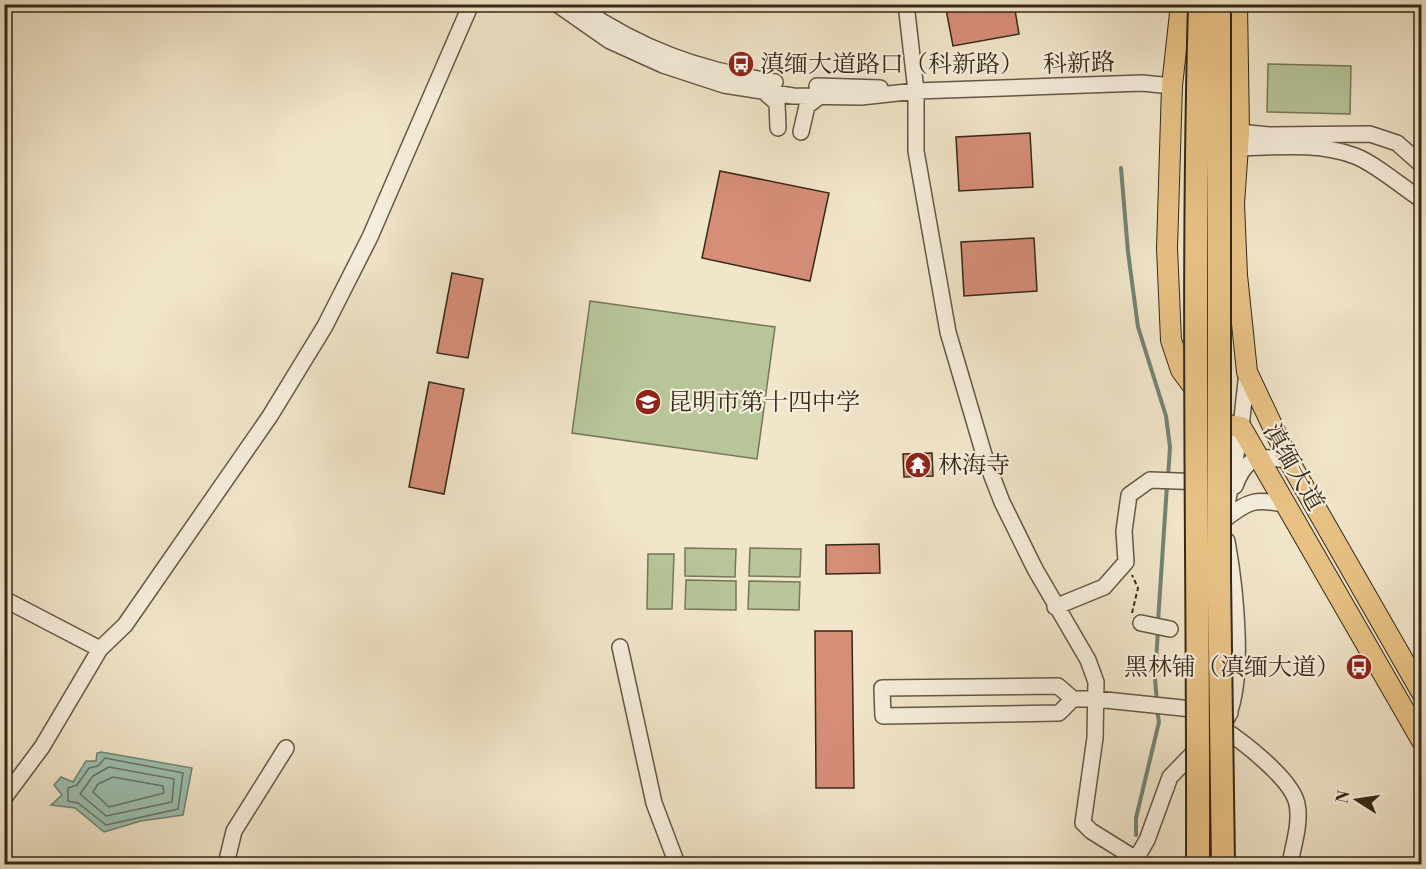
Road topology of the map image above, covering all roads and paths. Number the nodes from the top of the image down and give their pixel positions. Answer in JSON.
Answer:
{"nodes":[{"id":1,"x":471,"y":4,"type":"edge"},
{"id":2,"x":557,"y":4,"type":"edge"},
{"id":3,"x":575,"y":4,"type":"edge"},
{"id":4,"x":906,"y":4,"type":"edge"},
{"id":5,"x":1181,"y":4,"type":"edge"},
{"id":6,"x":1200,"y":4,"type":"edge"},
{"id":7,"x":1218,"y":4,"type":"edge"},
{"id":8,"x":1237,"y":4,"type":"edge"},
{"id":9,"x":1172,"y":86,"type":"junction"},
{"id":10,"x":763,"y":91,"type":"junction"},
{"id":11,"x":916,"y":92,"type":"junction"},
{"id":12,"x":820,"y":96,"type":"junction"},
{"id":13,"x":778,"y":128,"type":"dead end"},
{"id":14,"x":801,"y":132,"type":"dead end"},
{"id":15,"x":1238,"y":140,"type":"junction"},
{"id":16,"x":1422,"y":165,"type":"edge"},
{"id":17,"x":1422,"y":200,"type":"edge"},
{"id":18,"x":1247,"y":372,"type":"junction"},
{"id":19,"x":1221,"y":424,"type":"junction"},
{"id":20,"x":1241,"y":427,"type":"junction"},
{"id":21,"x":1259,"y":457,"type":"junction"},
{"id":22,"x":1289,"y":461,"type":"junction"},
{"id":23,"x":1225,"y":482,"type":"junction"},
{"id":24,"x":1287,"y":505,"type":"junction"},
{"id":25,"x":1224,"y":520,"type":"junction"},
{"id":26,"x":1126,"y":562,"type":"junction"},
{"id":27,"x":4,"y":599,"type":"edge"},
{"id":28,"x":1055,"y":607,"type":"junction"},
{"id":29,"x":1141,"y":623,"type":"joint"},
{"id":30,"x":1170,"y":629,"type":"dead end"},
{"id":31,"x":620,"y":647,"type":"dead end"},
{"id":32,"x":100,"y":649,"type":"junction"},
{"id":33,"x":1422,"y":693,"type":"edge"},
{"id":34,"x":1073,"y":699,"type":"junction"},
{"id":35,"x":1096,"y":699,"type":"junction"},
{"id":36,"x":1230,"y":713,"type":"junction"},
{"id":37,"x":1222,"y":728,"type":"junction"},
{"id":38,"x":1422,"y":741,"type":"edge"},
{"id":39,"x":285,"y":748,"type":"dead end"},
{"id":40,"x":4,"y":798,"type":"edge"},
{"id":41,"x":1136,"y":863,"type":"edge"},
{"id":42,"x":226,"y":864,"type":"edge"},
{"id":43,"x":677,"y":864,"type":"edge"},
{"id":44,"x":1198,"y":864,"type":"edge"},
{"id":45,"x":1223,"y":864,"type":"edge"},
{"id":46,"x":1290,"y":864,"type":"edge"}],
"edges":[{"from":1,"to":32,"type":"street"},
{"from":2,"to":10,"type":"street","name":"科新路"},
{"from":3,"to":11,"type":"street","name":"科新路"},
{"from":4,"to":11,"type":"street"},
{"from":5,"to":9,"type":"main road"},
{"from":6,"to":44,"type":"highway","bridge":true},
{"from":7,"to":45,"type":"highway","bridge":true},
{"from":8,"to":15,"type":"main road","name":"滇缅大道"},
{"from":9,"to":11,"type":"street","name":"科新路"},
{"from":9,"to":19,"type":"main road"},
{"from":10,"to":12,"type":"street","name":"科新路"},
{"from":10,"to":13,"type":"street"},
{"from":11,"to":12,"type":"street","name":"科新路"},
{"from":11,"to":28,"type":"street"},
{"from":12,"to":14,"type":"street"},
{"from":15,"to":16,"type":"street"},
{"from":15,"to":17,"type":"street"},
{"from":15,"to":18,"type":"main road","name":"滇缅大道"},
{"from":18,"to":20,"type":"street"},
{"from":18,"to":22,"type":"main road","name":"滇缅大道"},
{"from":19,"to":20,"type":"main road","name":"滇缅大道"},
{"from":19,"to":23,"type":"street"},
{"from":20,"to":21,"type":"main road","name":"滇缅大道"},
{"from":20,"to":25,"type":"street"},
{"from":21,"to":22,"type":"street"},
{"from":21,"to":24,"type":"main road","name":"滇缅大道"},
{"from":21,"to":25,"type":"street"},
{"from":22,"to":33,"type":"main road","name":"滇缅大道"},
{"from":23,"to":25,"type":"street"},
{"from":23,"to":26,"type":"street"},
{"from":24,"to":25,"type":"street"},
{"from":24,"to":38,"type":"main road","name":"滇缅大道"},
{"from":25,"to":36,"type":"street"},
{"from":26,"to":28,"type":"street"},
{"from":26,"to":29,"type":"path"},
{"from":27,"to":32,"type":"street"},
{"from":28,"to":35,"type":"street"},
{"from":29,"to":30,"type":"street"},
{"from":31,"to":43,"type":"street"},
{"from":32,"to":40,"type":"street"},
{"from":34,"to":34,"type":"street"},
{"from":34,"to":35,"type":"street"},
{"from":35,"to":36,"type":"street"},
{"from":35,"to":41,"type":"street"},
{"from":36,"to":37,"type":"street"},
{"from":37,"to":41,"type":"street"},
{"from":37,"to":46,"type":"street"},
{"from":39,"to":42,"type":"street"}]}
